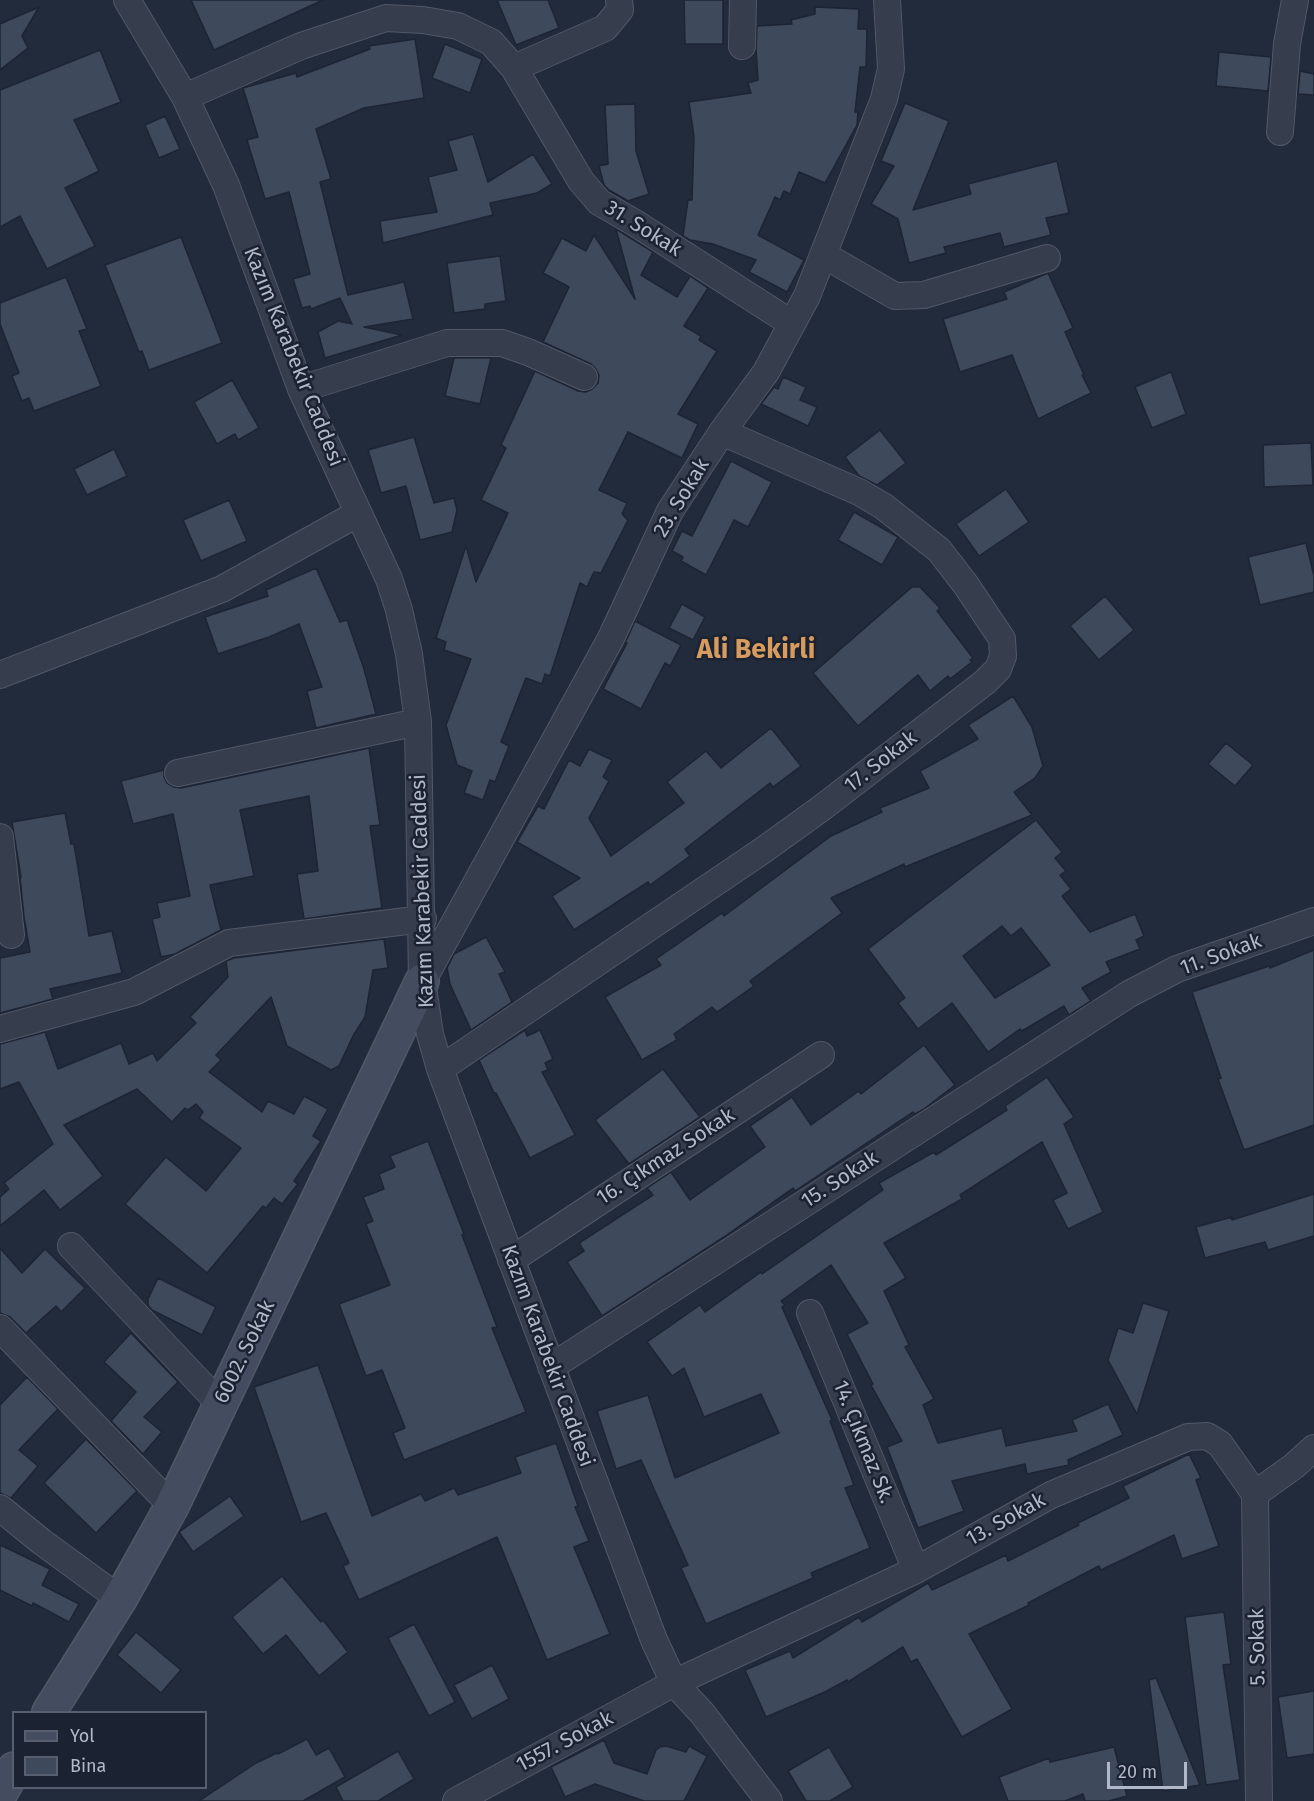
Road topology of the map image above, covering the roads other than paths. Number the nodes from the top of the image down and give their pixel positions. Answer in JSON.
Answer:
{"nodes":[{"id":1,"x":127,"y":0,"type":"edge"},
{"id":2,"x":619,"y":0,"type":"edge"},
{"id":3,"x":743,"y":0,"type":"edge"},
{"id":4,"x":887,"y":0,"type":"edge"},
{"id":5,"x":1295,"y":0,"type":"edge"},
{"id":6,"x":742,"y":46,"type":"dead end"},
{"id":7,"x":514,"y":68,"type":"junction"},
{"id":8,"x":185,"y":97,"type":"junction"},
{"id":9,"x":1280,"y":132,"type":"dead end"},
{"id":10,"x":824,"y":255,"type":"junction"},
{"id":11,"x":1047,"y":258,"type":"dead end"},
{"id":12,"x":790,"y":323,"type":"junction"},
{"id":13,"x":584,"y":377,"type":"dead end"},
{"id":14,"x":301,"y":389,"type":"junction"},
{"id":15,"x":722,"y":432,"type":"junction"},
{"id":16,"x":357,"y":514,"type":"junction"},
{"id":17,"x":0,"y":675,"type":"edge"},
{"id":18,"x":418,"y":722,"type":"junction"},
{"id":19,"x":178,"y":773,"type":"dead end"},
{"id":20,"x":0,"y":837,"type":"edge"},
{"id":21,"x":423,"y":918,"type":"junction"},
{"id":22,"x":1314,"y":921,"type":"edge"},
{"id":23,"x":11,"y":935,"type":"dead end"},
{"id":24,"x":422,"y":981,"type":"junction"},
{"id":25,"x":1129,"y":994,"type":"joint"},
{"id":26,"x":0,"y":1029,"type":"edge"},
{"id":27,"x":821,"y":1055,"type":"dead end"},
{"id":28,"x":440,"y":1070,"type":"junction"},
{"id":29,"x":71,"y":1246,"type":"dead end"},
{"id":30,"x":511,"y":1260,"type":"junction"},
{"id":31,"x":810,"y":1314,"type":"dead end"},
{"id":32,"x":0,"y":1328,"type":"edge"},
{"id":33,"x":551,"y":1367,"type":"junction"},
{"id":34,"x":220,"y":1404,"type":"junction"},
{"id":35,"x":1314,"y":1448,"type":"edge"},
{"id":36,"x":1255,"y":1494,"type":"junction"},
{"id":37,"x":172,"y":1506,"type":"junction"},
{"id":38,"x":0,"y":1508,"type":"edge"},
{"id":39,"x":916,"y":1570,"type":"junction"},
{"id":40,"x":120,"y":1599,"type":"junction"},
{"id":41,"x":674,"y":1683,"type":"junction"},
{"id":42,"x":50,"y":1711,"type":"edge"},
{"id":43,"x":12,"y":1773,"type":"edge"},
{"id":44,"x":0,"y":1794,"type":"edge"},
{"id":45,"x":456,"y":1801,"type":"edge"},
{"id":46,"x":769,"y":1801,"type":"edge"},
{"id":47,"x":1259,"y":1801,"type":"edge"}],
"edges":[{"from":1,"to":8,"type":"street","name":"Kazım Karabekir Caddesi"},
{"from":2,"to":7,"type":"street"},
{"from":3,"to":6,"type":"street"},
{"from":4,"to":10,"type":"street","name":"23. Sokak"},
{"from":5,"to":9,"type":"street"},
{"from":7,"to":8,"type":"street","name":"31. Sokak"},
{"from":7,"to":12,"type":"street","name":"31. Sokak"},
{"from":8,"to":14,"type":"street","name":"Kazım Karabekir Caddesi"},
{"from":10,"to":11,"type":"street"},
{"from":10,"to":12,"type":"street","name":"23. Sokak"},
{"from":12,"to":15,"type":"street","name":"23. Sokak"},
{"from":13,"to":14,"type":"street"},
{"from":14,"to":16,"type":"street","name":"Kazım Karabekir Caddesi"},
{"from":15,"to":24,"type":"street","name":"23. Sokak"},
{"from":15,"to":28,"type":"street","name":"17. Sokak"},
{"from":16,"to":17,"type":"street"},
{"from":16,"to":18,"type":"street","name":"Kazım Karabekir Caddesi"},
{"from":18,"to":19,"type":"street"},
{"from":18,"to":21,"type":"street","name":"Kazım Karabekir Caddesi"},
{"from":20,"to":23,"type":"street"},
{"from":21,"to":24,"type":"street","name":"Kazım Karabekir Caddesi"},
{"from":21,"to":26,"type":"street"},
{"from":22,"to":25,"type":"street","name":"11. Sokak"},
{"from":24,"to":28,"type":"street","name":"Kazım Karabekir Caddesi"},
{"from":24,"to":34,"type":"street","name":"6002. Sokak"},
{"from":25,"to":33,"type":"street","name":"15. Sokak"},
{"from":27,"to":30,"type":"street","name":"16. Çıkmaz Sokak"},
{"from":28,"to":30,"type":"street","name":"Kazım Karabekir Caddesi"},
{"from":29,"to":34,"type":"street"},
{"from":30,"to":33,"type":"street","name":"Kazım Karabekir Caddesi"},
{"from":31,"to":39,"type":"street","name":"14. Çıkmaz Sk."},
{"from":32,"to":37,"type":"street"},
{"from":33,"to":41,"type":"street","name":"Kazım Karabekir Caddesi"},
{"from":34,"to":37,"type":"street","name":"6002. Sokak"},
{"from":35,"to":36,"type":"street"},
{"from":36,"to":39,"type":"street","name":"13. Sokak"},
{"from":36,"to":47,"type":"street","name":"5. Sokak"},
{"from":37,"to":40,"type":"street","name":"6002. Sokak"},
{"from":38,"to":40,"type":"street"},
{"from":39,"to":41,"type":"street","name":"13. Sokak"},
{"from":40,"to":42,"type":"street","name":"6002. Sokak"},
{"from":41,"to":45,"type":"street","name":"1557. Sokak"},
{"from":41,"to":46,"type":"street","name":"Kazım Karabekir Caddesi"},
{"from":43,"to":44,"type":"street"}]}
